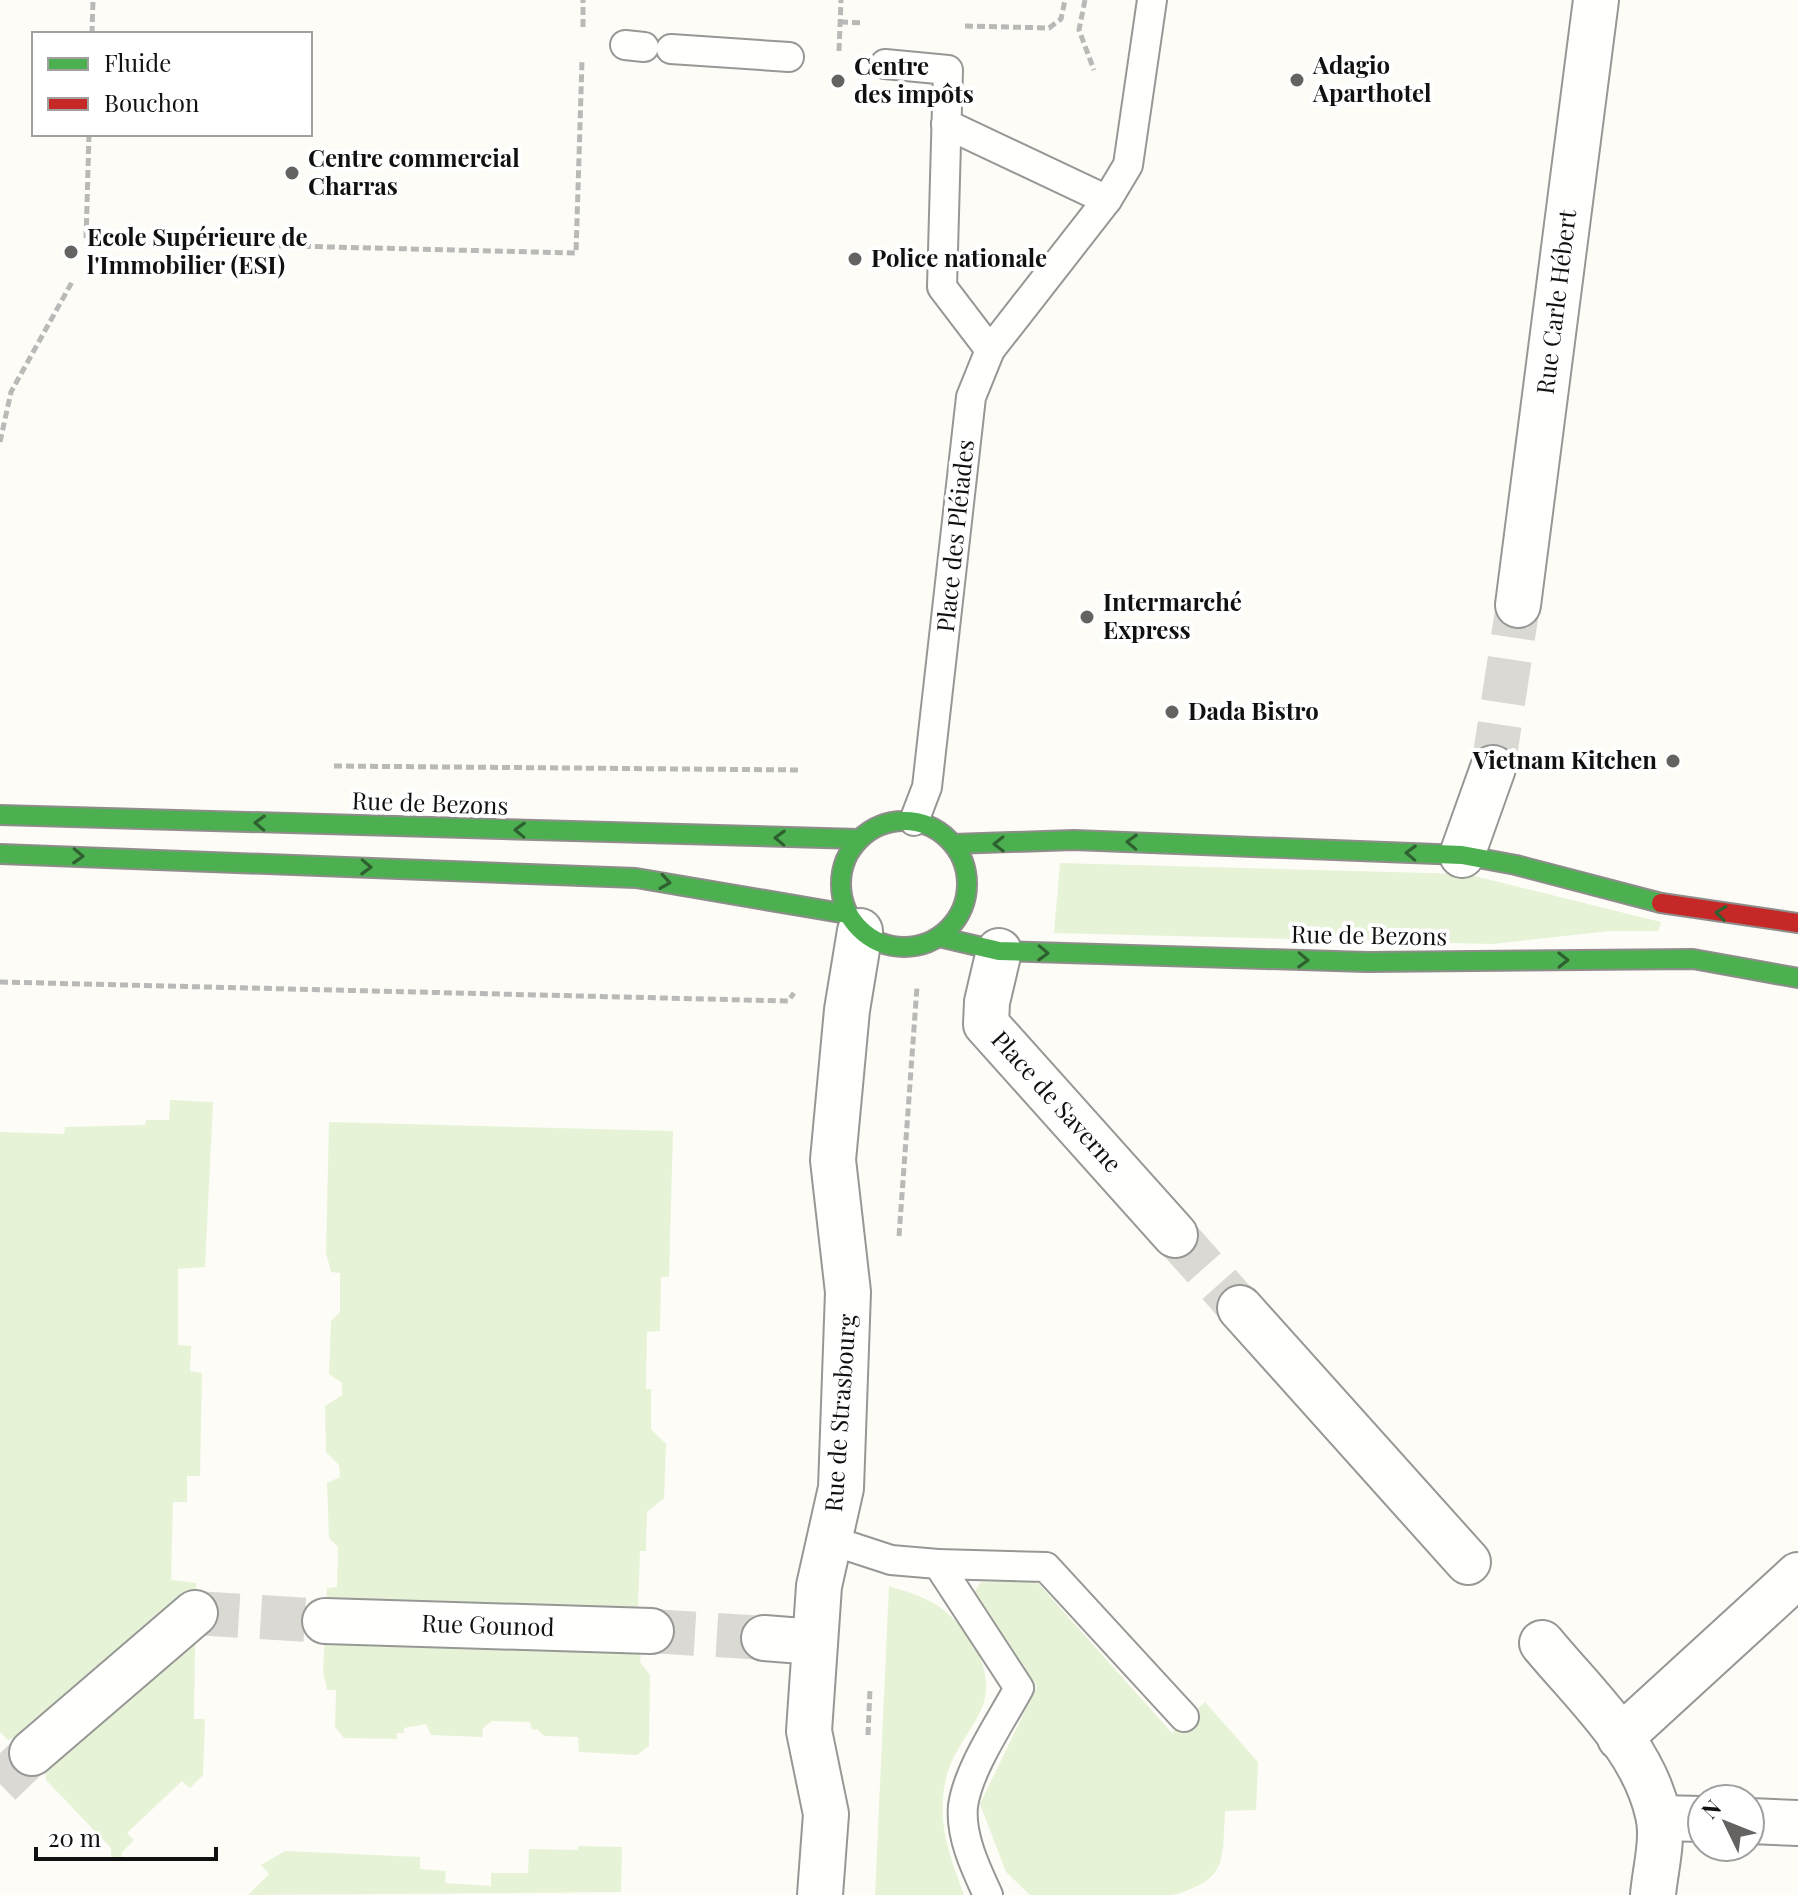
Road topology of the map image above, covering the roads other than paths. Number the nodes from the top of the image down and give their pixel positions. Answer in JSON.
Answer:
{"nodes":[{"id":1,"x":1152,"y":0,"type":"edge"},
{"id":2,"x":1596,"y":0,"type":"edge"},
{"id":3,"x":646,"y":47,"type":"dead end"},
{"id":4,"x":789,"y":57,"type":"dead end"},
{"id":5,"x":885,"y":64,"type":"dead end"},
{"id":6,"x":946,"y":124,"type":"junction"},
{"id":7,"x":1107,"y":200,"type":"junction"},
{"id":8,"x":990,"y":350,"type":"junction"},
{"id":9,"x":1518,"y":605,"type":"tunnel mouth"},
{"id":10,"x":1493,"y":768,"type":"tunnel mouth"},
{"id":11,"x":0,"y":815,"type":"edge"},
{"id":12,"x":914,"y":821,"type":"junction"},
{"id":13,"x":858,"y":839,"type":"junction"},
{"id":14,"x":953,"y":844,"type":"junction"},
{"id":15,"x":0,"y":854,"type":"edge"},
{"id":16,"x":1462,"y":855,"type":"junction"},
{"id":17,"x":854,"y":922,"type":"junction"},
{"id":18,"x":1798,"y":923,"type":"edge"},
{"id":19,"x":939,"y":937,"type":"junction"},
{"id":20,"x":999,"y":951,"type":"junction"},
{"id":21,"x":1798,"y":978,"type":"edge"},
{"id":22,"x":1175,"y":1235,"type":"tunnel mouth"},
{"id":23,"x":1240,"y":1308,"type":"tunnel mouth"},
{"id":24,"x":830,"y":1540,"type":"junction"},
{"id":25,"x":1468,"y":1562,"type":"dead end"},
{"id":26,"x":938,"y":1564,"type":"junction"},
{"id":27,"x":1798,"y":1575,"type":"edge"},
{"id":28,"x":195,"y":1613,"type":"tunnel mouth"},
{"id":29,"x":325,"y":1621,"type":"tunnel mouth"},
{"id":30,"x":651,"y":1631,"type":"tunnel mouth"},
{"id":31,"x":764,"y":1638,"type":"tunnel mouth"},
{"id":32,"x":815,"y":1642,"type":"junction"},
{"id":33,"x":1542,"y":1643,"type":"dead end"},
{"id":34,"x":1184,"y":1717,"type":"dead end"},
{"id":35,"x":1620,"y":1738,"type":"junction"},
{"id":36,"x":32,"y":1753,"type":"tunnel mouth"},
{"id":37,"x":1659,"y":1818,"type":"junction"},
{"id":38,"x":1686,"y":1819,"type":"edge"},
{"id":39,"x":1766,"y":1822,"type":"edge"},
{"id":40,"x":1798,"y":1823,"type":"edge"},
{"id":41,"x":820,"y":1895,"type":"edge"},
{"id":42,"x":988,"y":1895,"type":"edge"},
{"id":43,"x":1653,"y":1895,"type":"edge"}],
"edges":[{"from":1,"to":7,"type":"lane","name":"Place des Pléiades"},
{"from":2,"to":9,"type":"street","name":"Rue Carle Hébert"},
{"from":3,"to":4,"type":"lane"},
{"from":5,"to":6,"type":"lane"},
{"from":6,"to":7,"type":"lane"},
{"from":6,"to":8,"type":"lane"},
{"from":7,"to":8,"type":"lane","name":"Place des Pléiades"},
{"from":8,"to":12,"type":"lane","name":"Place des Pléiades"},
{"from":10,"to":16,"type":"street"},
{"from":13,"to":11,"type":"main road","name":"Rue de Bezons","one_way":true},
{"from":12,"to":13,"type":"main road"},
{"from":12,"to":14,"type":"main road"},
{"from":13,"to":17,"type":"main road"},
{"from":16,"to":14,"type":"main road","one_way":true},
{"from":14,"to":19,"type":"main road"},
{"from":15,"to":17,"type":"main road","one_way":true},
{"from":18,"to":16,"type":"main road","one_way":true},
{"from":17,"to":19,"type":"main road"},
{"from":17,"to":24,"type":"street","name":"Rue de Strasbourg"},
{"from":19,"to":20,"type":"main road","name":"Rue de Bezons"},
{"from":20,"to":21,"type":"main road","name":"Rue de Bezons","one_way":true},
{"from":20,"to":22,"type":"street","name":"Place de Saverne"},
{"from":23,"to":25,"type":"street"},
{"from":24,"to":26,"type":"lane"},
{"from":24,"to":32,"type":"street","name":"Rue de Strasbourg"},
{"from":26,"to":34,"type":"lane"},
{"from":26,"to":42,"type":"lane"},
{"from":27,"to":35,"type":"street"},
{"from":28,"to":36,"type":"street"},
{"from":29,"to":30,"type":"street","name":"Rue Gounod"},
{"from":31,"to":32,"type":"street"},
{"from":32,"to":41,"type":"street","name":"Rue de Strasbourg"},
{"from":33,"to":35,"type":"street"},
{"from":35,"to":37,"type":"street"},
{"from":37,"to":38,"type":"street"},
{"from":37,"to":43,"type":"street"},
{"from":39,"to":40,"type":"street"}]}
